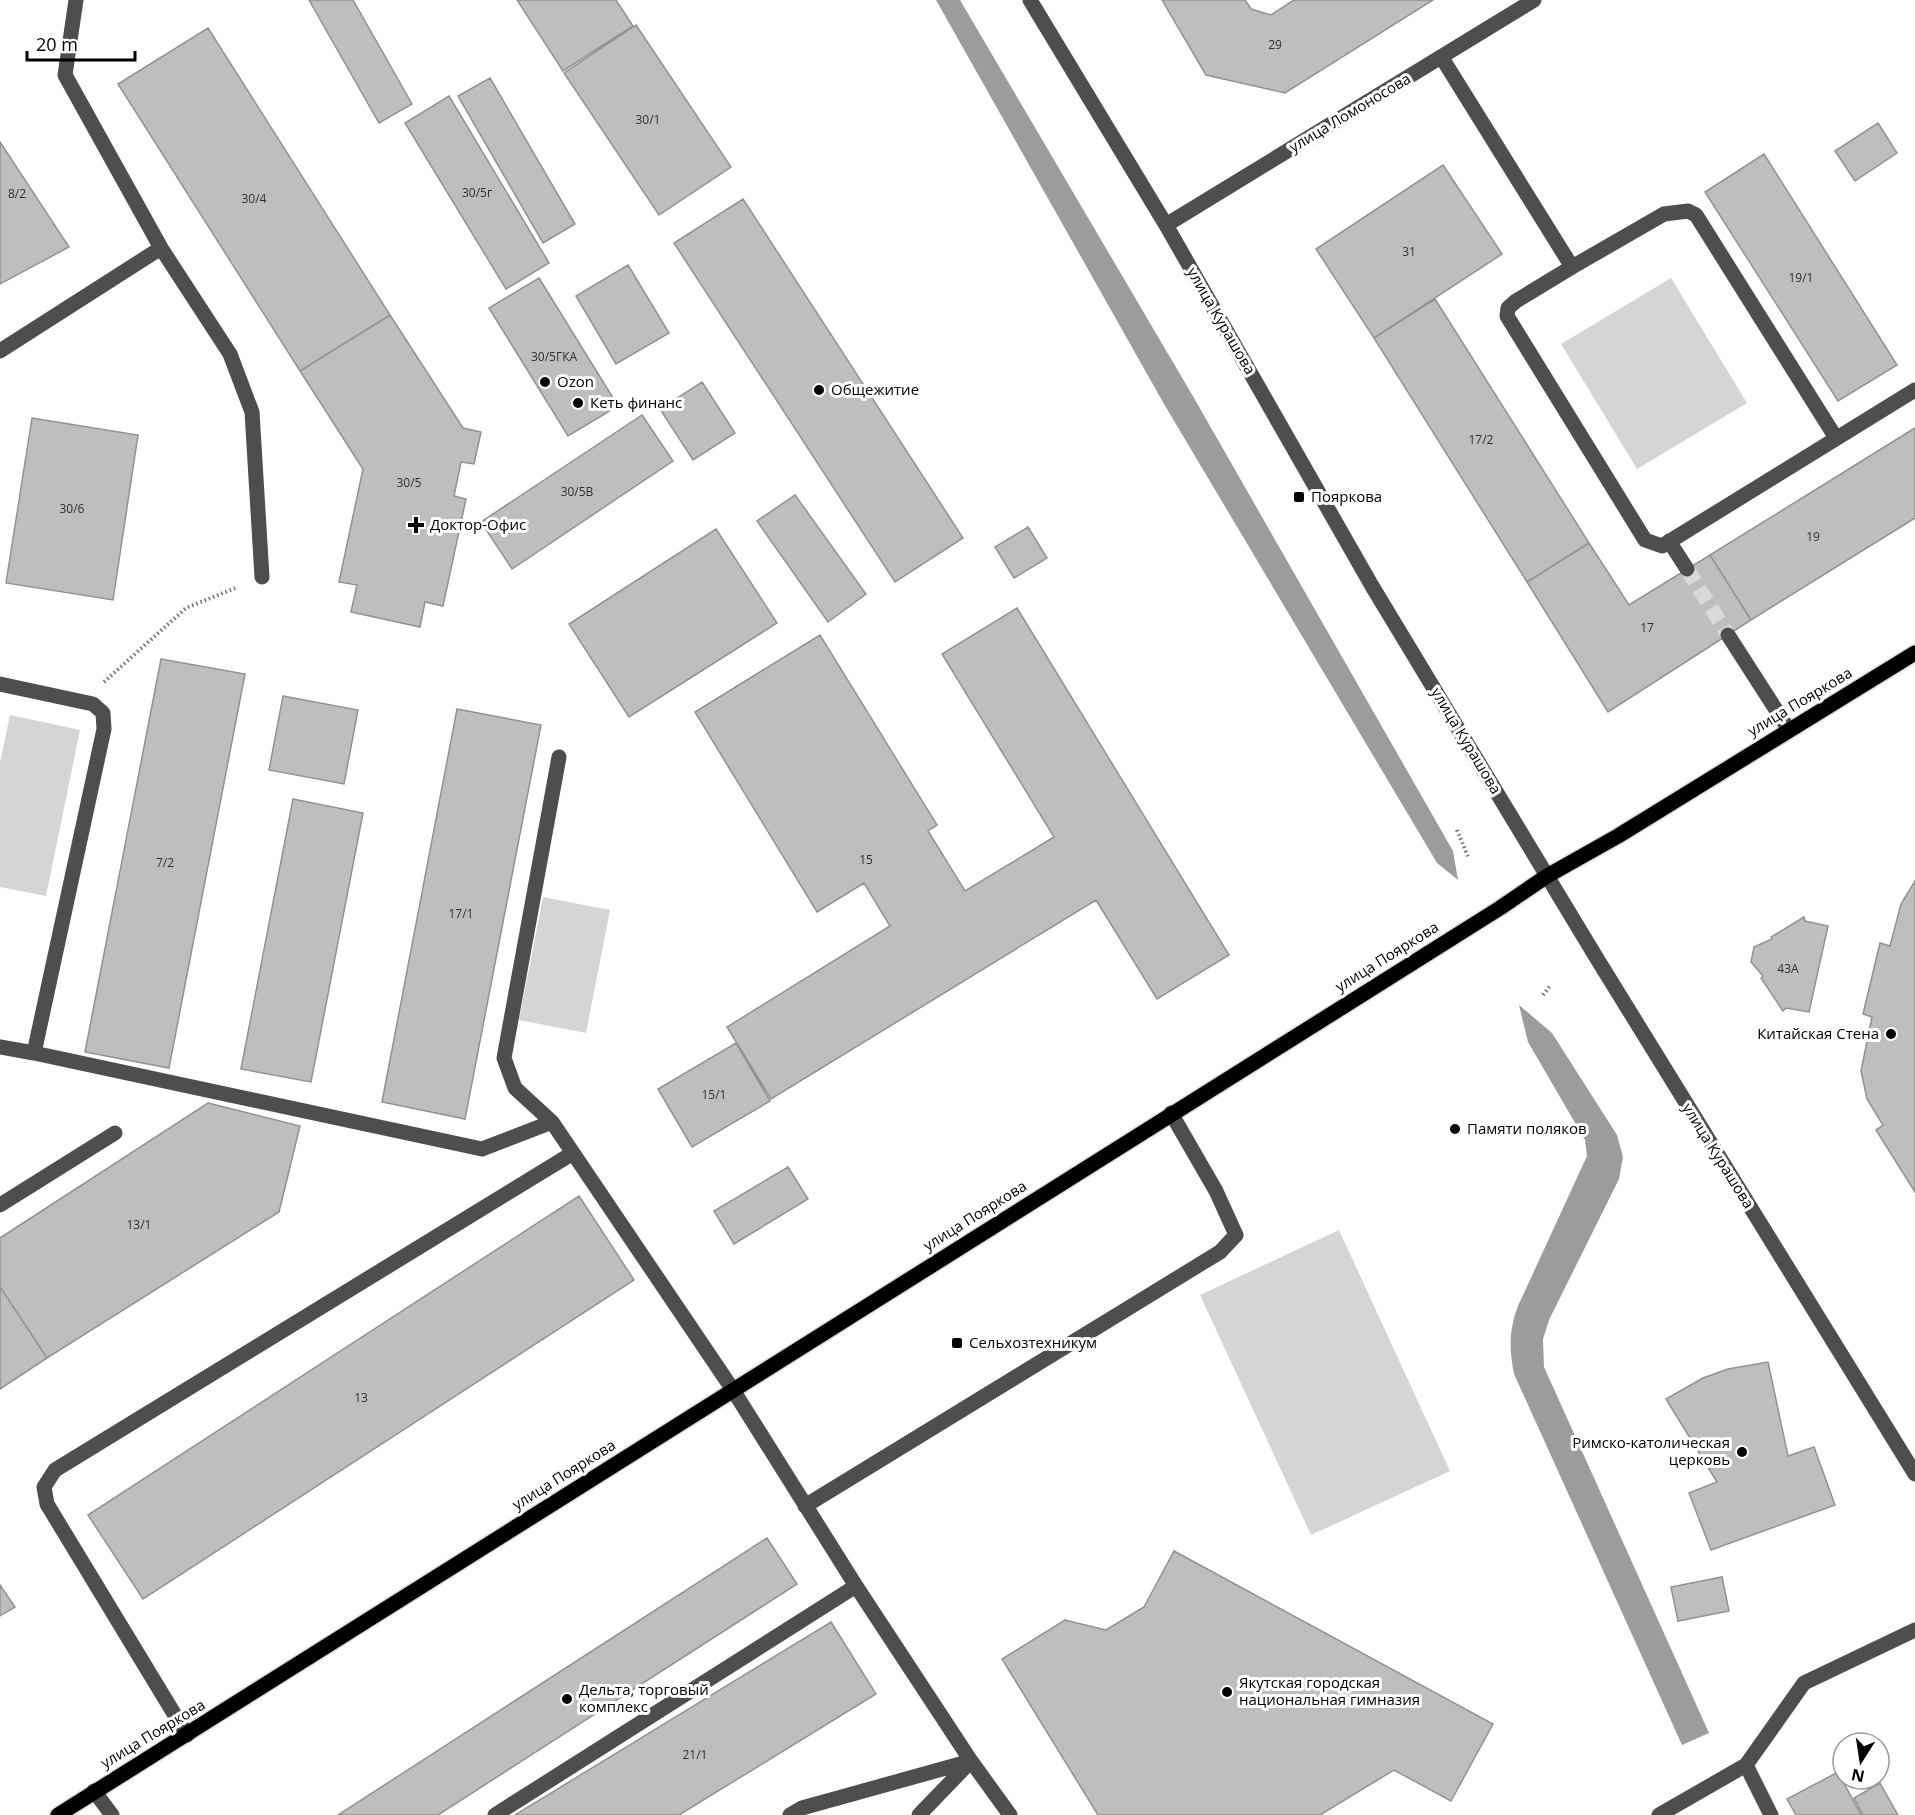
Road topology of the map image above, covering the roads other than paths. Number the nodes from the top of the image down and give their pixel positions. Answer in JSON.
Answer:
{"nodes":[{"id":1,"x":76,"y":0,"type":"edge"},
{"id":2,"x":1030,"y":0,"type":"edge"},
{"id":3,"x":1534,"y":0,"type":"edge"},
{"id":4,"x":1442,"y":58,"type":"junction"},
{"id":5,"x":1166,"y":225,"type":"junction"},
{"id":6,"x":160,"y":248,"type":"junction"},
{"id":7,"x":1572,"y":267,"type":"junction"},
{"id":8,"x":0,"y":351,"type":"edge"},
{"id":9,"x":1915,"y":390,"type":"edge"},
{"id":10,"x":1836,"y":438,"type":"junction"},
{"id":11,"x":1669,"y":541,"type":"junction"},
{"id":12,"x":1687,"y":569,"type":"tunnel mouth"},
{"id":13,"x":262,"y":578,"type":"road end"},
{"id":14,"x":1728,"y":635,"type":"tunnel mouth"},
{"id":15,"x":1915,"y":653,"type":"edge"},
{"id":16,"x":0,"y":684,"type":"edge"},
{"id":17,"x":1789,"y":730,"type":"junction"},
{"id":18,"x":559,"y":757,"type":"dead end"},
{"id":19,"x":1547,"y":876,"type":"junction"},
{"id":20,"x":0,"y":1047,"type":"edge"},
{"id":21,"x":34,"y":1053,"type":"junction"},
{"id":22,"x":1171,"y":1113,"type":"junction"},
{"id":23,"x":552,"y":1122,"type":"junction"},
{"id":24,"x":115,"y":1133,"type":"dead end"},
{"id":25,"x":573,"y":1153,"type":"junction"},
{"id":26,"x":0,"y":1205,"type":"edge"},
{"id":27,"x":733,"y":1390,"type":"junction"},
{"id":28,"x":1915,"y":1474,"type":"edge"},
{"id":29,"x":805,"y":1506,"type":"junction"},
{"id":30,"x":856,"y":1586,"type":"junction"},
{"id":31,"x":1915,"y":1630,"type":"edge"},
{"id":32,"x":187,"y":1735,"type":"junction"},
{"id":33,"x":970,"y":1761,"type":"junction"},
{"id":34,"x":1746,"y":1765,"type":"junction"},
{"id":35,"x":94,"y":1791,"type":"junction"},
{"id":36,"x":58,"y":1815,"type":"edge"},
{"id":37,"x":112,"y":1815,"type":"edge"},
{"id":38,"x":495,"y":1815,"type":"edge"},
{"id":39,"x":790,"y":1815,"type":"edge"},
{"id":40,"x":919,"y":1815,"type":"edge"},
{"id":41,"x":1010,"y":1815,"type":"edge"},
{"id":42,"x":1659,"y":1815,"type":"edge"},
{"id":43,"x":1771,"y":1815,"type":"edge"}],
"edges":[{"from":1,"to":6,"type":"street"},
{"from":2,"to":5,"type":"street","name":"улица Курашова"},
{"from":3,"to":4,"type":"street","name":"улица Ломоносова"},
{"from":4,"to":5,"type":"street","name":"улица Ломоносова"},
{"from":4,"to":7,"type":"street"},
{"from":5,"to":19,"type":"street","name":"улица Курашова"},
{"from":6,"to":8,"type":"street"},
{"from":6,"to":13,"type":"street"},
{"from":7,"to":10,"type":"street"},
{"from":7,"to":11,"type":"street"},
{"from":9,"to":10,"type":"street"},
{"from":10,"to":11,"type":"street"},
{"from":11,"to":12,"type":"street"},
{"from":14,"to":17,"type":"street"},
{"from":15,"to":17,"type":"main road","name":"улица Пояркова"},
{"from":16,"to":21,"type":"street"},
{"from":17,"to":19,"type":"main road","name":"улица Пояркова"},
{"from":18,"to":23,"type":"street"},
{"from":19,"to":22,"type":"main road","name":"улица Пояркова"},
{"from":19,"to":28,"type":"street","name":"улица Курашова"},
{"from":20,"to":21,"type":"street"},
{"from":21,"to":23,"type":"street"},
{"from":22,"to":27,"type":"main road","name":"улица Пояркова"},
{"from":22,"to":29,"type":"street"},
{"from":23,"to":25,"type":"street"},
{"from":24,"to":26,"type":"street"},
{"from":25,"to":27,"type":"street"},
{"from":25,"to":32,"type":"street"},
{"from":27,"to":29,"type":"street"},
{"from":27,"to":32,"type":"main road","name":"улица Пояркова"},
{"from":29,"to":30,"type":"street"},
{"from":30,"to":33,"type":"street"},
{"from":30,"to":38,"type":"street"},
{"from":31,"to":34,"type":"street"},
{"from":32,"to":35,"type":"main road","name":"улица Пояркова"},
{"from":33,"to":39,"type":"street"},
{"from":33,"to":40,"type":"street"},
{"from":33,"to":41,"type":"street"},
{"from":34,"to":42,"type":"street"},
{"from":34,"to":43,"type":"street"},
{"from":35,"to":36,"type":"main road","name":"улица Пояркова"},
{"from":35,"to":37,"type":"street"}]}
